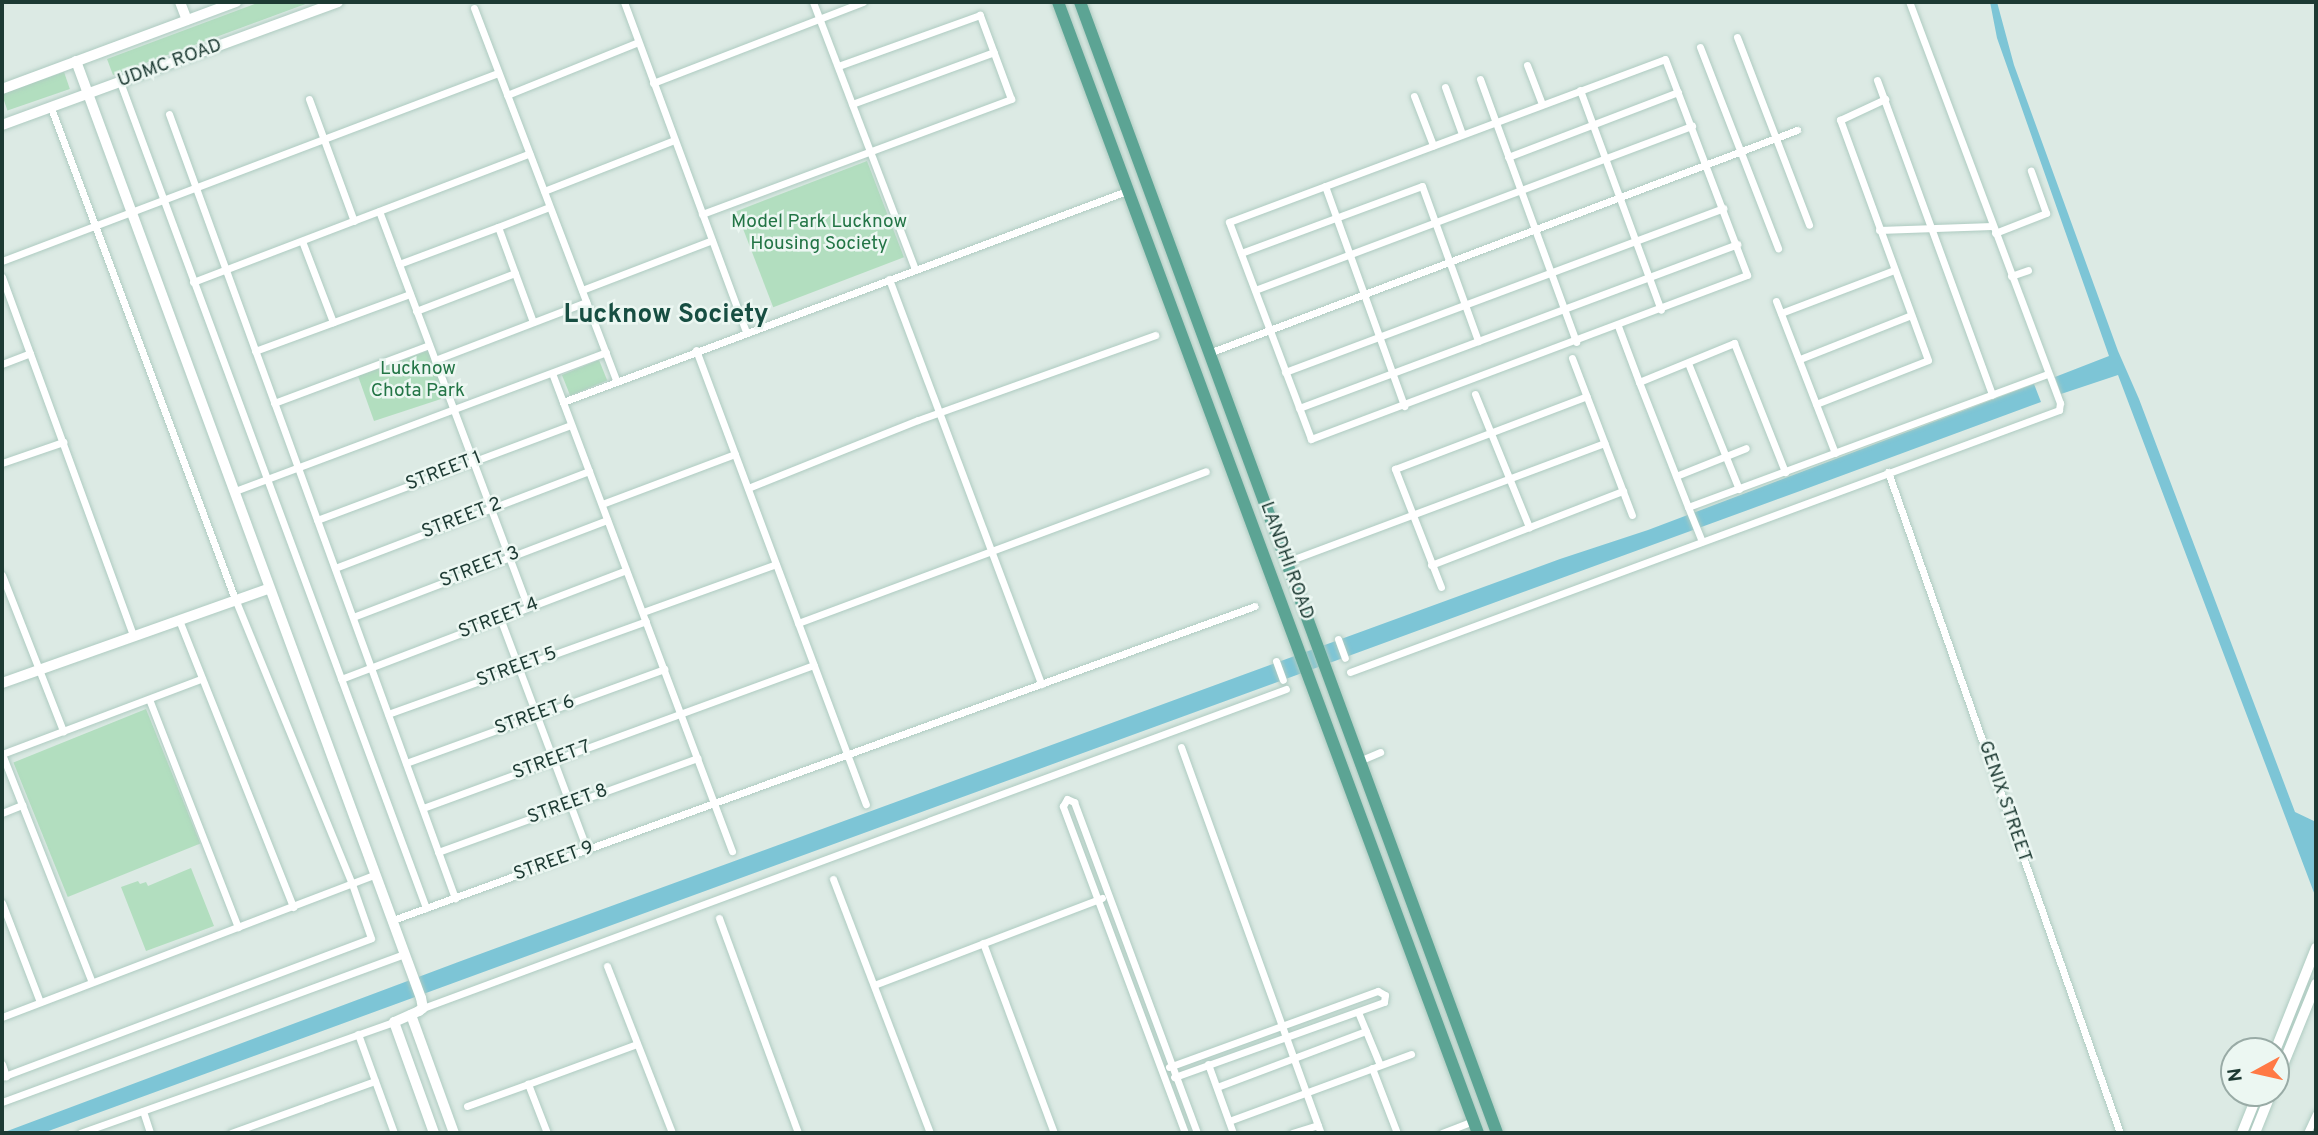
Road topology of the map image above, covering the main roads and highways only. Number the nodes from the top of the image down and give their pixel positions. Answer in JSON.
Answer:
{"nodes":[{"id":1,"x":1058,"y":2,"type":"edge"},
{"id":2,"x":1080,"y":2,"type":"edge"},
{"id":3,"x":1476,"y":1127,"type":"edge"},
{"id":4,"x":1497,"y":1133,"type":"edge"}],
"edges":[{"from":1,"to":3,"type":"main road","name":"LANDHI ROAD"},
{"from":2,"to":4,"type":"main road","name":"LANDHI ROAD"}]}
